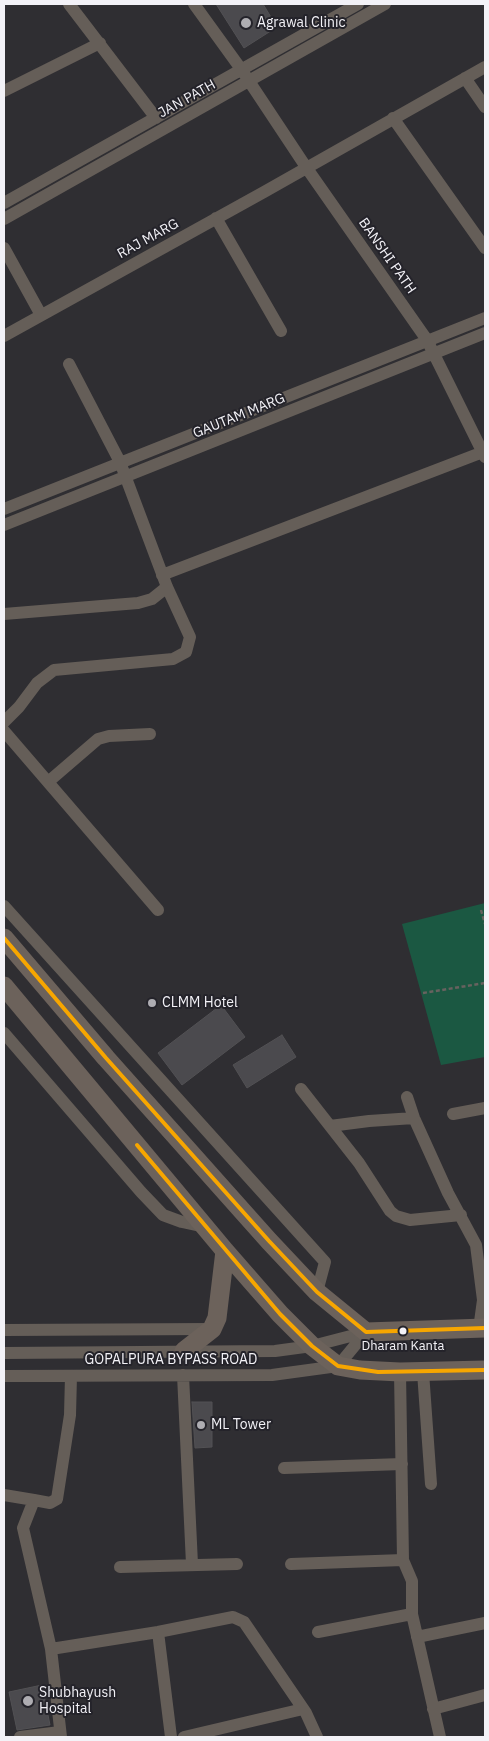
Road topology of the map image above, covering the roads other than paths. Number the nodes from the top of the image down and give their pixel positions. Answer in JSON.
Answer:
{"nodes":[{"id":1,"x":69,"y":4,"type":"edge"},
{"id":2,"x":194,"y":4,"type":"edge"},
{"id":3,"x":358,"y":4,"type":"edge"},
{"id":4,"x":385,"y":4,"type":"edge"},
{"id":5,"x":100,"y":43,"type":"junction"},
{"id":6,"x":485,"y":67,"type":"edge"},
{"id":7,"x":241,"y":69,"type":"junction"},
{"id":8,"x":465,"y":78,"type":"junction"},
{"id":9,"x":249,"y":81,"type":"junction"},
{"id":10,"x":4,"y":91,"type":"edge"},
{"id":11,"x":485,"y":107,"type":"edge"},
{"id":12,"x":156,"y":118,"type":"junction"},
{"id":13,"x":394,"y":118,"type":"junction"},
{"id":14,"x":306,"y":167,"type":"junction"},
{"id":15,"x":4,"y":204,"type":"edge"},
{"id":16,"x":216,"y":218,"type":"junction"},
{"id":17,"x":4,"y":219,"type":"edge"},
{"id":18,"x":4,"y":248,"type":"edge"},
{"id":19,"x":485,"y":248,"type":"edge"},
{"id":20,"x":41,"y":315,"type":"junction"},
{"id":21,"x":485,"y":318,"type":"edge"},
{"id":22,"x":281,"y":331,"type":"dead end"},
{"id":23,"x":485,"y":333,"type":"edge"},
{"id":24,"x":4,"y":336,"type":"edge"},
{"id":25,"x":428,"y":340,"type":"junction"},
{"id":26,"x":434,"y":353,"type":"junction"},
{"id":27,"x":69,"y":364,"type":"dead end"},
{"id":28,"x":484,"y":454,"type":"edge"},
{"id":29,"x":120,"y":462,"type":"junction"},
{"id":30,"x":125,"y":478,"type":"junction"},
{"id":31,"x":4,"y":509,"type":"edge"},
{"id":32,"x":4,"y":525,"type":"edge"},
{"id":33,"x":164,"y":581,"type":"junction"},
{"id":34,"x":4,"y":614,"type":"edge"},
{"id":35,"x":4,"y":722,"type":"edge"},
{"id":36,"x":4,"y":732,"type":"edge"},
{"id":37,"x":150,"y":734,"type":"dead end"},
{"id":38,"x":48,"y":782,"type":"junction"},
{"id":39,"x":4,"y":906,"type":"edge"},
{"id":40,"x":158,"y":910,"type":"dead end"},
{"id":41,"x":4,"y":938,"type":"edge"},
{"id":42,"x":4,"y":986,"type":"edge"},
{"id":43,"x":4,"y":1033,"type":"edge"},
{"id":44,"x":301,"y":1089,"type":"dead end"},
{"id":45,"x":406,"y":1096,"type":"dead end"},
{"id":46,"x":485,"y":1108,"type":"edge"},
{"id":47,"x":453,"y":1114,"type":"dead end"},
{"id":48,"x":414,"y":1118,"type":"junction"},
{"id":49,"x":330,"y":1126,"type":"junction"},
{"id":50,"x":461,"y":1215,"type":"junction"},
{"id":51,"x":205,"y":1227,"type":"junction"},
{"id":52,"x":225,"y":1251,"type":"junction"},
{"id":53,"x":317,"y":1292,"type":"junction"},
{"id":54,"x":482,"y":1328,"type":"edge"},
{"id":55,"x":212,"y":1329,"type":"junction"},
{"id":56,"x":4,"y":1330,"type":"edge"},
{"id":57,"x":366,"y":1332,"type":"junction"},
{"id":58,"x":312,"y":1346,"type":"junction"},
{"id":59,"x":184,"y":1351,"type":"junction"},
{"id":60,"x":4,"y":1352,"type":"edge"},
{"id":61,"x":338,"y":1366,"type":"junction"},
{"id":62,"x":485,"y":1370,"type":"edge"},
{"id":63,"x":400,"y":1372,"type":"junction"},
{"id":64,"x":423,"y":1372,"type":"junction"},
{"id":65,"x":183,"y":1375,"type":"junction"},
{"id":66,"x":4,"y":1376,"type":"edge"},
{"id":67,"x":71,"y":1376,"type":"junction"},
{"id":68,"x":402,"y":1464,"type":"junction"},
{"id":69,"x":284,"y":1468,"type":"dead end"},
{"id":70,"x":430,"y":1484,"type":"dead end"},
{"id":71,"x":4,"y":1495,"type":"edge"},
{"id":72,"x":34,"y":1500,"type":"junction"},
{"id":73,"x":403,"y":1560,"type":"junction"},
{"id":74,"x":192,"y":1564,"type":"junction"},
{"id":75,"x":237,"y":1564,"type":"dead end"},
{"id":76,"x":291,"y":1564,"type":"dead end"},
{"id":77,"x":120,"y":1566,"type":"dead end"},
{"id":78,"x":412,"y":1614,"type":"junction"},
{"id":79,"x":485,"y":1622,"type":"edge"},
{"id":80,"x":158,"y":1632,"type":"junction"},
{"id":81,"x":318,"y":1632,"type":"dead end"},
{"id":82,"x":417,"y":1637,"type":"junction"},
{"id":83,"x":51,"y":1649,"type":"junction"},
{"id":84,"x":485,"y":1695,"type":"edge"},
{"id":85,"x":302,"y":1709,"type":"junction"},
{"id":86,"x":433,"y":1709,"type":"junction"},
{"id":87,"x":60,"y":1735,"type":"edge"},
{"id":88,"x":20,"y":1737,"type":"edge"},
{"id":89,"x":171,"y":1737,"type":"edge"},
{"id":90,"x":184,"y":1737,"type":"edge"},
{"id":91,"x":317,"y":1737,"type":"edge"},
{"id":92,"x":440,"y":1737,"type":"edge"}],
"edges":[{"from":1,"to":5,"type":"street"},
{"from":2,"to":7,"type":"street","name":"BANSHI PATH"},
{"from":3,"to":7,"type":"street","name":"JAN PATH"},
{"from":4,"to":9,"type":"street","name":"JAN PATH"},
{"from":5,"to":10,"type":"street"},
{"from":5,"to":12,"type":"street"},
{"from":6,"to":8,"type":"street","name":"RAJ MARG"},
{"from":7,"to":9,"type":"street","name":"BANSHI PATH"},
{"from":7,"to":12,"type":"street","name":"JAN PATH"},
{"from":8,"to":11,"type":"street"},
{"from":8,"to":13,"type":"street","name":"RAJ MARG"},
{"from":9,"to":14,"type":"street","name":"BANSHI PATH"},
{"from":9,"to":17,"type":"street","name":"JAN PATH"},
{"from":12,"to":15,"type":"street","name":"JAN PATH"},
{"from":13,"to":14,"type":"street","name":"RAJ MARG"},
{"from":13,"to":19,"type":"street"},
{"from":14,"to":16,"type":"street","name":"RAJ MARG"},
{"from":14,"to":25,"type":"street","name":"BANSHI PATH"},
{"from":16,"to":20,"type":"street","name":"RAJ MARG"},
{"from":16,"to":22,"type":"street"},
{"from":18,"to":20,"type":"street"},
{"from":20,"to":24,"type":"street","name":"RAJ MARG"},
{"from":21,"to":25,"type":"street"},
{"from":23,"to":26,"type":"street","name":"GAUTAM MARG"},
{"from":25,"to":26,"type":"street","name":"BANSHI PATH"},
{"from":25,"to":29,"type":"street"},
{"from":26,"to":28,"type":"street","name":"BANSHI PATH"},
{"from":26,"to":30,"type":"street","name":"GAUTAM MARG"},
{"from":27,"to":29,"type":"street"},
{"from":28,"to":33,"type":"street"},
{"from":29,"to":30,"type":"street"},
{"from":29,"to":31,"type":"street"},
{"from":30,"to":32,"type":"street","name":"GAUTAM MARG"},
{"from":30,"to":33,"type":"street"},
{"from":33,"to":34,"type":"street"},
{"from":33,"to":35,"type":"street"},
{"from":36,"to":38,"type":"street"},
{"from":37,"to":38,"type":"street"},
{"from":38,"to":40,"type":"street"},
{"from":39,"to":53,"type":"street"},
{"from":41,"to":53,"type":"highway"},
{"from":42,"to":51,"type":"highway"},
{"from":43,"to":51,"type":"street"},
{"from":44,"to":49,"type":"street"},
{"from":45,"to":48,"type":"street"},
{"from":46,"to":47,"type":"street"},
{"from":48,"to":49,"type":"street"},
{"from":48,"to":50,"type":"street"},
{"from":49,"to":50,"type":"street"},
{"from":50,"to":54,"type":"street"},
{"from":51,"to":52,"type":"highway"},
{"from":52,"to":55,"type":"highway"},
{"from":52,"to":58,"type":"highway"},
{"from":53,"to":57,"type":"highway"},
{"from":54,"to":57,"type":"highway"},
{"from":55,"to":56,"type":"street"},
{"from":55,"to":59,"type":"highway"},
{"from":57,"to":58,"type":"street","name":"GOPALPURA BYPASS ROAD"},
{"from":57,"to":61,"type":"street"},
{"from":58,"to":59,"type":"street","name":"GOPALPURA BYPASS ROAD"},
{"from":58,"to":61,"type":"highway"},
{"from":59,"to":60,"type":"street","name":"GOPALPURA BYPASS ROAD"},
{"from":61,"to":63,"type":"highway"},
{"from":61,"to":65,"type":"street","name":"GOPALPURA BYPASS ROAD"},
{"from":62,"to":64,"type":"highway"},
{"from":63,"to":64,"type":"highway"},
{"from":63,"to":68,"type":"street"},
{"from":64,"to":70,"type":"street"},
{"from":65,"to":67,"type":"street","name":"GOPALPURA BYPASS ROAD"},
{"from":65,"to":74,"type":"street"},
{"from":66,"to":67,"type":"street","name":"GOPALPURA BYPASS ROAD"},
{"from":67,"to":72,"type":"street"},
{"from":68,"to":69,"type":"street"},
{"from":68,"to":73,"type":"street"},
{"from":71,"to":72,"type":"street"},
{"from":72,"to":83,"type":"street"},
{"from":73,"to":76,"type":"street"},
{"from":73,"to":78,"type":"street"},
{"from":74,"to":75,"type":"street"},
{"from":74,"to":77,"type":"street"},
{"from":78,"to":81,"type":"street"},
{"from":78,"to":82,"type":"street"},
{"from":79,"to":82,"type":"street"},
{"from":80,"to":83,"type":"street"},
{"from":80,"to":85,"type":"street"},
{"from":80,"to":89,"type":"street"},
{"from":82,"to":86,"type":"street"},
{"from":83,"to":87,"type":"street"},
{"from":84,"to":86,"type":"street"},
{"from":85,"to":90,"type":"street"},
{"from":85,"to":91,"type":"street"},
{"from":86,"to":92,"type":"street"},
{"from":87,"to":88,"type":"street"}]}
